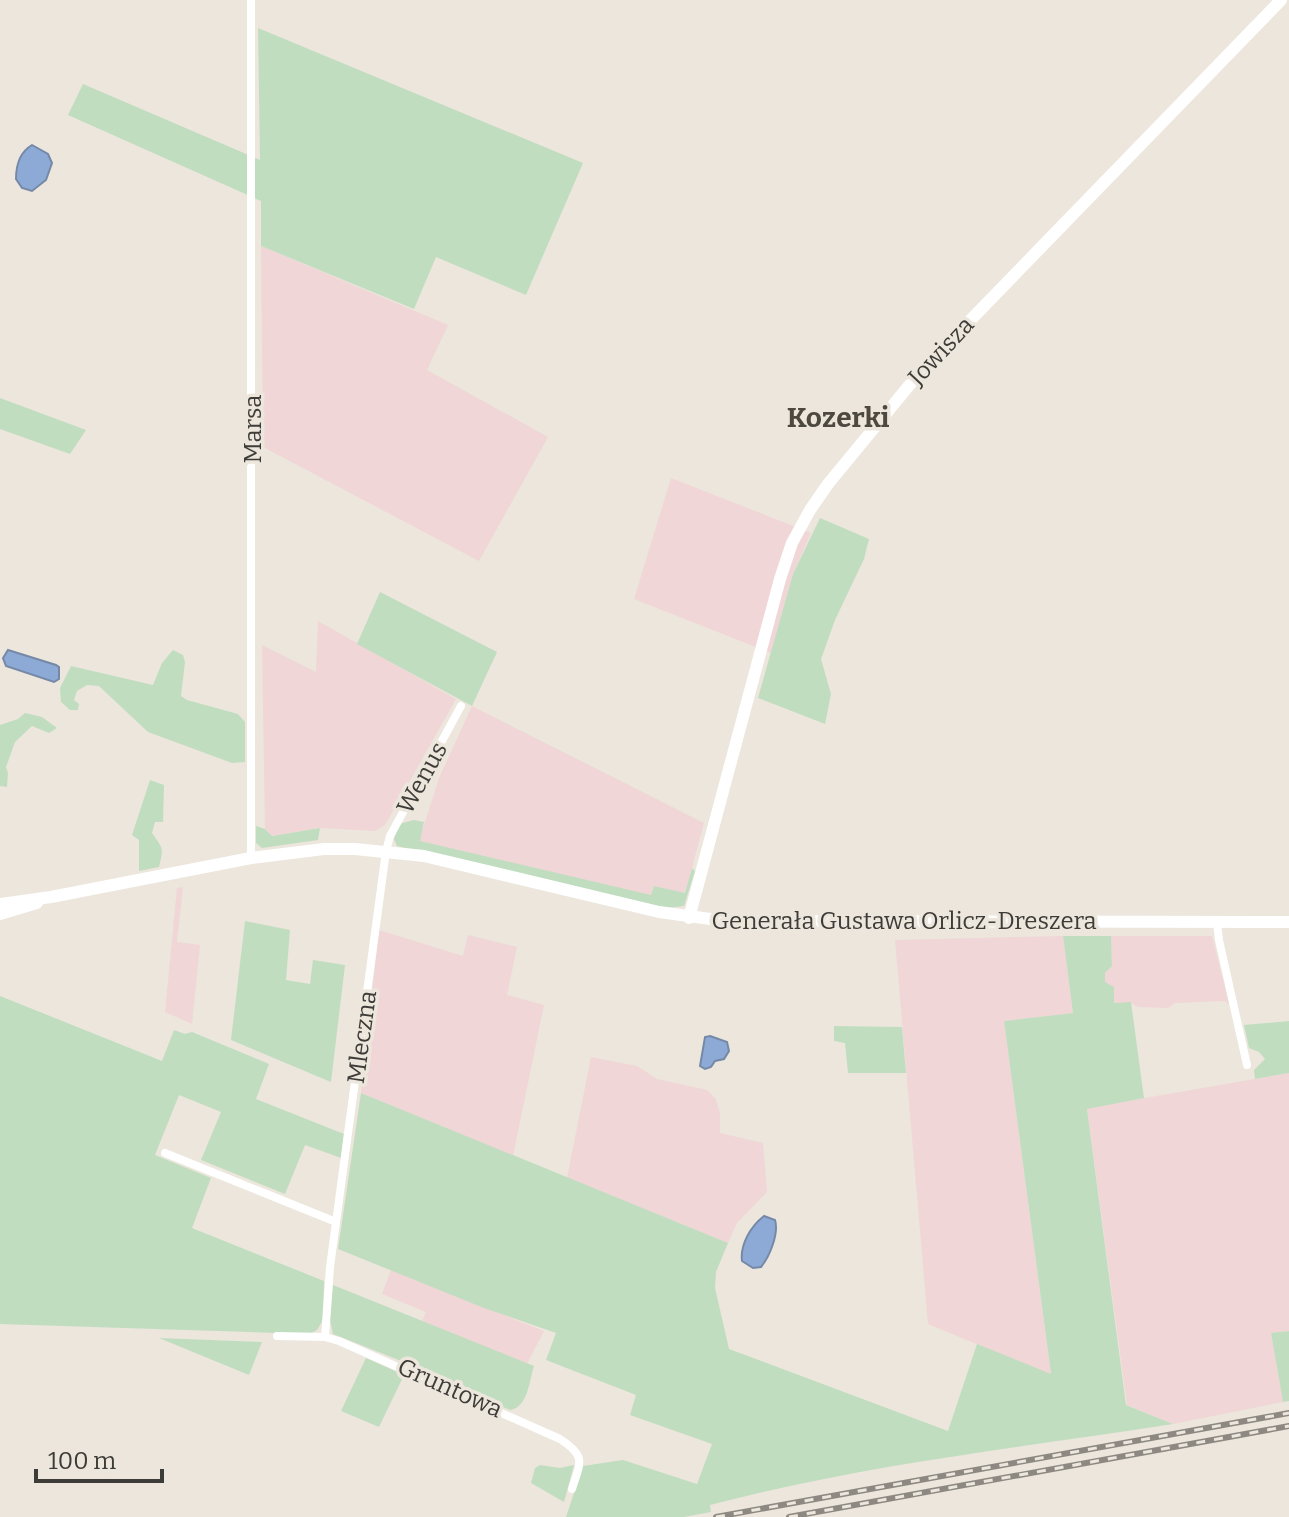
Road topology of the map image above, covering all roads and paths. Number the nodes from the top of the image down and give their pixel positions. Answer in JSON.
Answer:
{"nodes":[{"id":1,"x":251,"y":0,"type":"edge"},
{"id":2,"x":1281,"y":0,"type":"edge"},
{"id":3,"x":461,"y":706,"type":"dead end"},
{"id":4,"x":386,"y":851,"type":"junction"},
{"id":5,"x":251,"y":858,"type":"junction"},
{"id":6,"x":1,"y":909,"type":"edge"},
{"id":7,"x":689,"y":918,"type":"junction"},
{"id":8,"x":1217,"y":922,"type":"junction"},
{"id":9,"x":1289,"y":922,"type":"edge"},
{"id":10,"x":1247,"y":1065,"type":"dead end"},
{"id":11,"x":165,"y":1153,"type":"dead end"},
{"id":12,"x":336,"y":1222,"type":"junction"},
{"id":13,"x":277,"y":1336,"type":"dead end"},
{"id":14,"x":325,"y":1337,"type":"junction"},
{"id":15,"x":572,"y":1489,"type":"dead end"}],
"edges":[{"from":1,"to":5,"type":"street","name":"Marsa"},
{"from":2,"to":7,"type":"main road","name":"Jowisza"},
{"from":3,"to":4,"type":"street","name":"Wenus"},
{"from":4,"to":5,"type":"main road","name":"Generała Gustawa Orlicz-Dreszera"},
{"from":4,"to":7,"type":"main road","name":"Generała Gustawa Orlicz-Dreszera"},
{"from":4,"to":12,"type":"street","name":"Mleczna"},
{"from":5,"to":6,"type":"main road","name":"Generała Gustawa Orlicz-Dreszera"},
{"from":7,"to":8,"type":"main road","name":"Generała Gustawa Orlicz-Dreszera"},
{"from":8,"to":9,"type":"main road","name":"Generała Gustawa Orlicz-Dreszera"},
{"from":8,"to":10,"type":"street"},
{"from":11,"to":12,"type":"street"},
{"from":12,"to":14,"type":"street","name":"Mleczna"},
{"from":13,"to":14,"type":"street","name":"Gruntowa"},
{"from":14,"to":15,"type":"street","name":"Gruntowa"}]}
